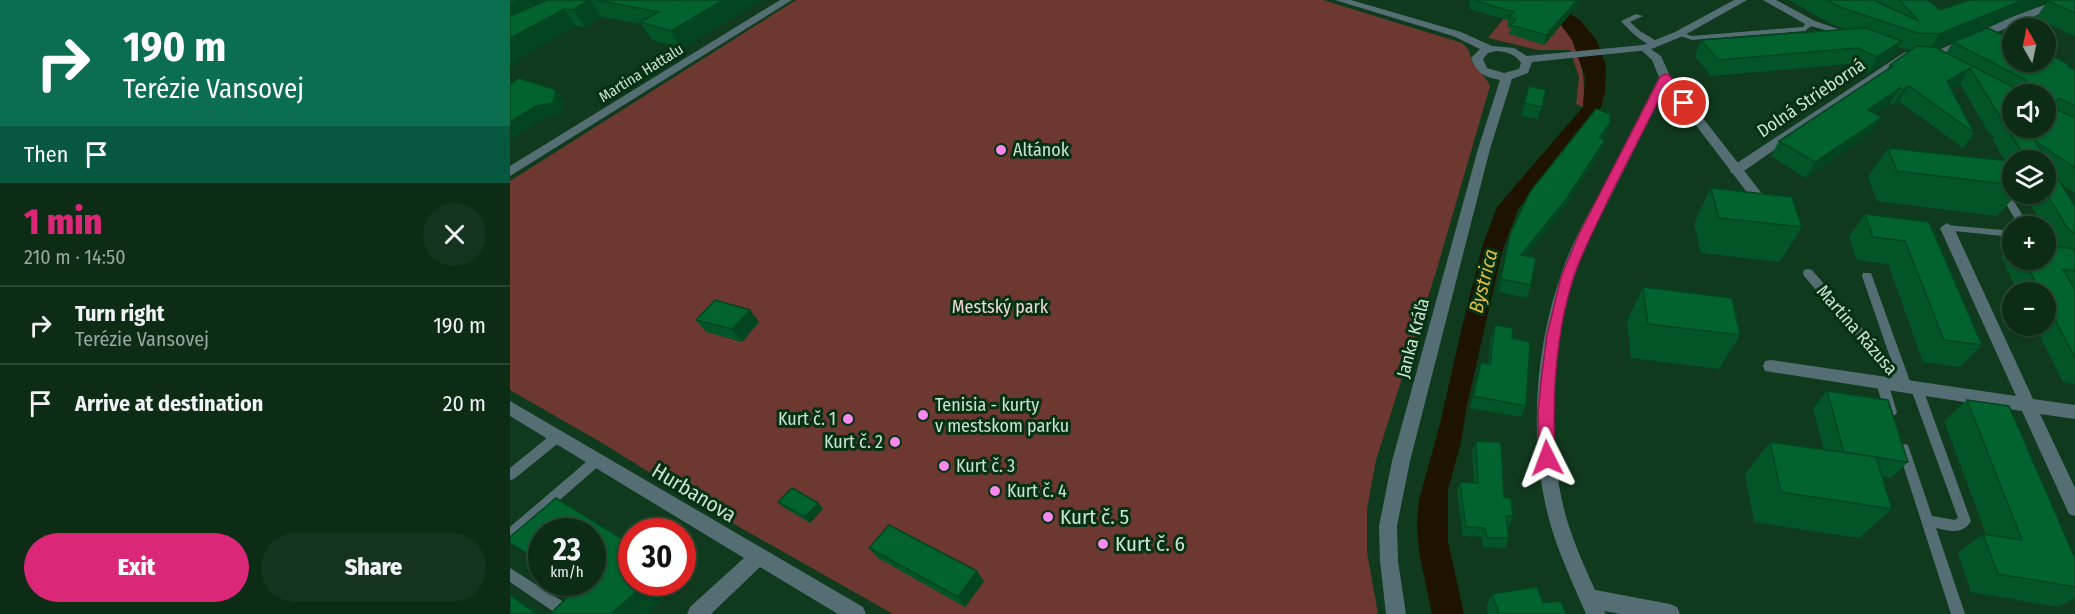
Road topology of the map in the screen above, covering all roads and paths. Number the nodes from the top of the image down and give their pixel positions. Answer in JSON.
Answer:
{"nodes":[{"id":1,"x":787,"y":0,"type":"edge"},
{"id":2,"x":1340,"y":0,"type":"edge"},
{"id":3,"x":1742,"y":0,"type":"edge"},
{"id":4,"x":1768,"y":0,"type":"edge"},
{"id":5,"x":2068,"y":0,"type":"edge"},
{"id":6,"x":1639,"y":16,"type":"dead end"},
{"id":7,"x":1811,"y":23,"type":"junction"},
{"id":8,"x":1841,"y":32,"type":"edge"},
{"id":9,"x":1678,"y":34,"type":"junction"},
{"id":10,"x":1650,"y":46,"type":"junction"},
{"id":11,"x":1490,"y":49,"type":"junction"},
{"id":12,"x":1526,"y":59,"type":"junction"},
{"id":13,"x":1507,"y":77,"type":"junction"},
{"id":14,"x":1665,"y":77,"type":"junction"},
{"id":15,"x":1737,"y":170,"type":"junction"},
{"id":16,"x":510,"y":172,"type":"edge"},
{"id":17,"x":1997,"y":179,"type":"edge"},
{"id":18,"x":2018,"y":216,"type":"edge"},
{"id":19,"x":1779,"y":224,"type":"edge"},
{"id":20,"x":1947,"y":228,"type":"joint"},
{"id":21,"x":2002,"y":233,"type":"edge"},
{"id":22,"x":1808,"y":273,"type":"dead end"},
{"id":23,"x":1867,"y":276,"type":"dead end"},
{"id":24,"x":1771,"y":366,"type":"dead end"},
{"id":25,"x":1882,"y":383,"type":"junction"},
{"id":26,"x":1911,"y":388,"type":"junction"},
{"id":27,"x":2030,"y":406,"type":"junction"},
{"id":28,"x":510,"y":408,"type":"edge"},
{"id":29,"x":2075,"y":412,"type":"edge"},
{"id":30,"x":557,"y":437,"type":"junction"},
{"id":31,"x":597,"y":460,"type":"junction"},
{"id":32,"x":510,"y":474,"type":"edge"},
{"id":33,"x":2075,"y":508,"type":"edge"},
{"id":34,"x":1928,"y":521,"type":"junction"},
{"id":35,"x":510,"y":535,"type":"edge"},
{"id":36,"x":758,"y":557,"type":"junction"},
{"id":37,"x":510,"y":574,"type":"edge"},
{"id":38,"x":1592,"y":606,"type":"edge"},
{"id":39,"x":564,"y":614,"type":"edge"},
{"id":40,"x":697,"y":614,"type":"edge"},
{"id":41,"x":856,"y":614,"type":"edge"},
{"id":42,"x":1396,"y":614,"type":"edge"},
{"id":43,"x":1670,"y":614,"type":"edge"},
{"id":44,"x":1958,"y":614,"type":"edge"}],
"edges":[{"from":1,"to":16,"type":"street","name":"Martina Hattalu"},
{"from":2,"to":11,"type":"street"},
{"from":3,"to":9,"type":"street"},
{"from":4,"to":7,"type":"street"},
{"from":5,"to":15,"type":"street","name":"Dolná Strieborná"},
{"from":6,"to":10,"type":"lane"},
{"from":7,"to":8,"type":"street"},
{"from":7,"to":9,"type":"lane"},
{"from":9,"to":10,"type":"street"},
{"from":10,"to":12,"type":"street"},
{"from":10,"to":14,"type":"street"},
{"from":11,"to":12,"type":"street"},
{"from":11,"to":13,"type":"street"},
{"from":12,"to":13,"type":"street"},
{"from":13,"to":42,"type":"street","name":"Janka Kráľa"},
{"from":14,"to":15,"type":"street"},
{"from":14,"to":38,"type":"street"},
{"from":15,"to":19,"type":"street"},
{"from":17,"to":18,"type":"lane"},
{"from":20,"to":21,"type":"lane"},
{"from":20,"to":27,"type":"street"},
{"from":22,"to":26,"type":"lane","name":"Martina Rázusa"},
{"from":23,"to":26,"type":"lane"},
{"from":24,"to":25,"type":"street","name":"Martina Rázusa"},
{"from":25,"to":26,"type":"street","name":"Martina Rázusa"},
{"from":25,"to":34,"type":"lane"},
{"from":26,"to":27,"type":"street","name":"Martina Rázusa"},
{"from":26,"to":34,"type":"lane"},
{"from":27,"to":29,"type":"street","name":"Martina Rázusa"},
{"from":27,"to":33,"type":"street"},
{"from":28,"to":30,"type":"street","name":"Hurbanova"},
{"from":30,"to":31,"type":"street","name":"Hurbanova"},
{"from":30,"to":32,"type":"lane"},
{"from":31,"to":35,"type":"lane"},
{"from":31,"to":36,"type":"street","name":"Hurbanova"},
{"from":34,"to":44,"type":"lane"},
{"from":36,"to":40,"type":"street"},
{"from":36,"to":41,"type":"street","name":"Hurbanova"},
{"from":37,"to":39,"type":"lane"},
{"from":38,"to":43,"type":"street"}]}
